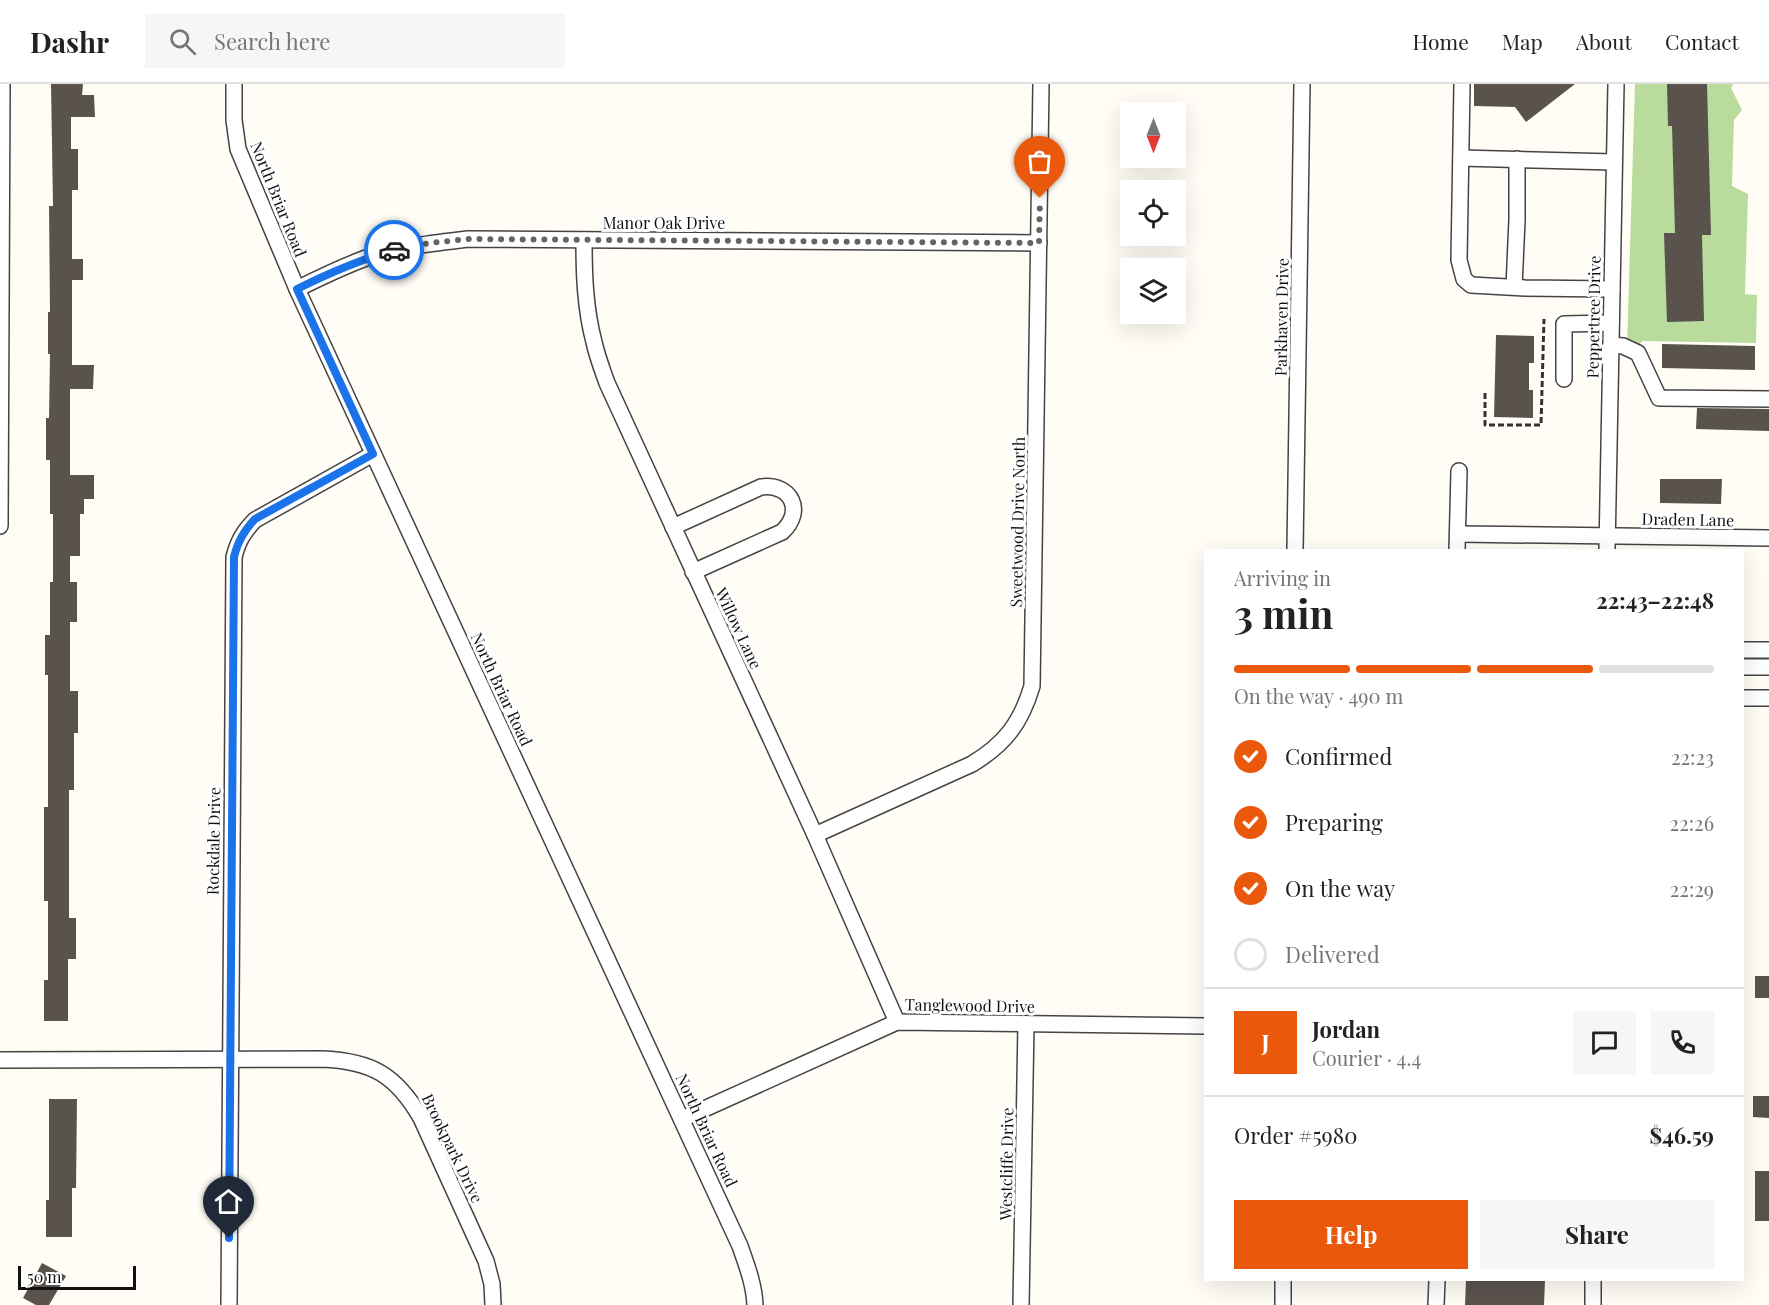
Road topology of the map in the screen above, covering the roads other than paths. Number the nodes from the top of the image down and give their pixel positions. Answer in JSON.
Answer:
{"nodes":[{"id":1,"x":2,"y":84,"type":"edge"},
{"id":2,"x":234,"y":84,"type":"edge"},
{"id":3,"x":1041,"y":84,"type":"edge"},
{"id":4,"x":1302,"y":84,"type":"edge"},
{"id":5,"x":1462,"y":84,"type":"edge"},
{"id":6,"x":1616,"y":84,"type":"edge"},
{"id":7,"x":1461,"y":158,"type":"junction"},
{"id":8,"x":1517,"y":159,"type":"junction"},
{"id":9,"x":1614,"y":162,"type":"junction"},
{"id":10,"x":585,"y":240,"type":"junction"},
{"id":11,"x":1039,"y":243,"type":"junction"},
{"id":12,"x":1514,"y":287,"type":"junction"},
{"id":13,"x":297,"y":289,"type":"junction"},
{"id":14,"x":1612,"y":289,"type":"junction"},
{"id":15,"x":1611,"y":324,"type":"junction"},
{"id":16,"x":1611,"y":345,"type":"junction"},
{"id":17,"x":1564,"y":379,"type":"dead end"},
{"id":18,"x":1769,"y":399,"type":"edge"},
{"id":19,"x":373,"y":454,"type":"junction"},
{"id":20,"x":1460,"y":471,"type":"dead end"},
{"id":21,"x":0,"y":526,"type":"edge"},
{"id":22,"x":673,"y":527,"type":"junction"},
{"id":23,"x":1458,"y":534,"type":"junction"},
{"id":24,"x":1769,"y":538,"type":"edge"},
{"id":25,"x":1607,"y":544,"type":"edge"},
{"id":26,"x":1295,"y":549,"type":"edge"},
{"id":27,"x":1457,"y":549,"type":"edge"},
{"id":28,"x":693,"y":572,"type":"junction"},
{"id":29,"x":1744,"y":650,"type":"edge"},
{"id":30,"x":1769,"y":650,"type":"edge"},
{"id":31,"x":1744,"y":667,"type":"edge"},
{"id":32,"x":1769,"y":667,"type":"edge"},
{"id":33,"x":1744,"y":698,"type":"edge"},
{"id":34,"x":1769,"y":698,"type":"edge"},
{"id":35,"x":815,"y":836,"type":"junction"},
{"id":36,"x":897,"y":1022,"type":"junction"},
{"id":37,"x":1026,"y":1024,"type":"junction"},
{"id":38,"x":1204,"y":1026,"type":"edge"},
{"id":39,"x":0,"y":1060,"type":"edge"},
{"id":40,"x":229,"y":1060,"type":"junction"},
{"id":41,"x":682,"y":1119,"type":"junction"},
{"id":42,"x":1283,"y":1281,"type":"edge"},
{"id":43,"x":1437,"y":1281,"type":"edge"},
{"id":44,"x":1593,"y":1281,"type":"edge"},
{"id":45,"x":229,"y":1305,"type":"edge"},
{"id":46,"x":493,"y":1305,"type":"edge"},
{"id":47,"x":754,"y":1305,"type":"edge"},
{"id":48,"x":1021,"y":1305,"type":"edge"},
{"id":49,"x":1283,"y":1305,"type":"edge"},
{"id":50,"x":1436,"y":1305,"type":"edge"},
{"id":51,"x":1593,"y":1305,"type":"edge"}],
"edges":[{"from":1,"to":21,"type":"street"},
{"from":2,"to":13,"type":"street","name":"North Briar Road"},
{"from":3,"to":11,"type":"street","name":"Sweetwood Drive North"},
{"from":4,"to":26,"type":"street","name":"Parkhaven Drive"},
{"from":5,"to":7,"type":"street"},
{"from":6,"to":9,"type":"street","name":"Peppertree Drive"},
{"from":7,"to":8,"type":"street"},
{"from":7,"to":12,"type":"street"},
{"from":8,"to":9,"type":"street"},
{"from":8,"to":12,"type":"street"},
{"from":9,"to":14,"type":"street","name":"Peppertree Drive"},
{"from":10,"to":11,"type":"street","name":"Manor Oak Drive"},
{"from":10,"to":13,"type":"street","name":"Manor Oak Drive"},
{"from":10,"to":22,"type":"street","name":"Willow Lane"},
{"from":11,"to":35,"type":"street","name":"Sweetwood Drive North"},
{"from":12,"to":14,"type":"street"},
{"from":13,"to":19,"type":"street","name":"North Briar Road"},
{"from":14,"to":15,"type":"street","name":"Peppertree Drive"},
{"from":15,"to":16,"type":"street","name":"Peppertree Drive"},
{"from":15,"to":17,"type":"street"},
{"from":16,"to":18,"type":"street"},
{"from":16,"to":25,"type":"street","name":"Peppertree Drive"},
{"from":19,"to":40,"type":"street","name":"Rockdale Drive"},
{"from":19,"to":41,"type":"street","name":"North Briar Road"},
{"from":20,"to":23,"type":"street"},
{"from":22,"to":28,"type":"street","name":"Willow Lane"},
{"from":22,"to":28,"type":"street"},
{"from":23,"to":25,"type":"street","name":"Draden Lane"},
{"from":23,"to":27,"type":"street"},
{"from":24,"to":25,"type":"street","name":"Draden Lane"},
{"from":28,"to":35,"type":"street","name":"Willow Lane"},
{"from":29,"to":30,"type":"street"},
{"from":31,"to":32,"type":"street"},
{"from":33,"to":34,"type":"street"},
{"from":35,"to":36,"type":"street","name":"Willow Lane"},
{"from":36,"to":37,"type":"street","name":"Tanglewood Drive"},
{"from":36,"to":41,"type":"street","name":"Tanglewood Drive"},
{"from":37,"to":38,"type":"street","name":"Tanglewood Drive"},
{"from":37,"to":48,"type":"street","name":"Westcliffe Drive"},
{"from":39,"to":40,"type":"street","name":"Brookpark Drive"},
{"from":40,"to":45,"type":"street","name":"Rockdale Drive"},
{"from":40,"to":46,"type":"street","name":"Brookpark Drive"},
{"from":41,"to":47,"type":"street","name":"North Briar Road"},
{"from":42,"to":49,"type":"street"},
{"from":43,"to":50,"type":"street"},
{"from":44,"to":51,"type":"street"}]}
